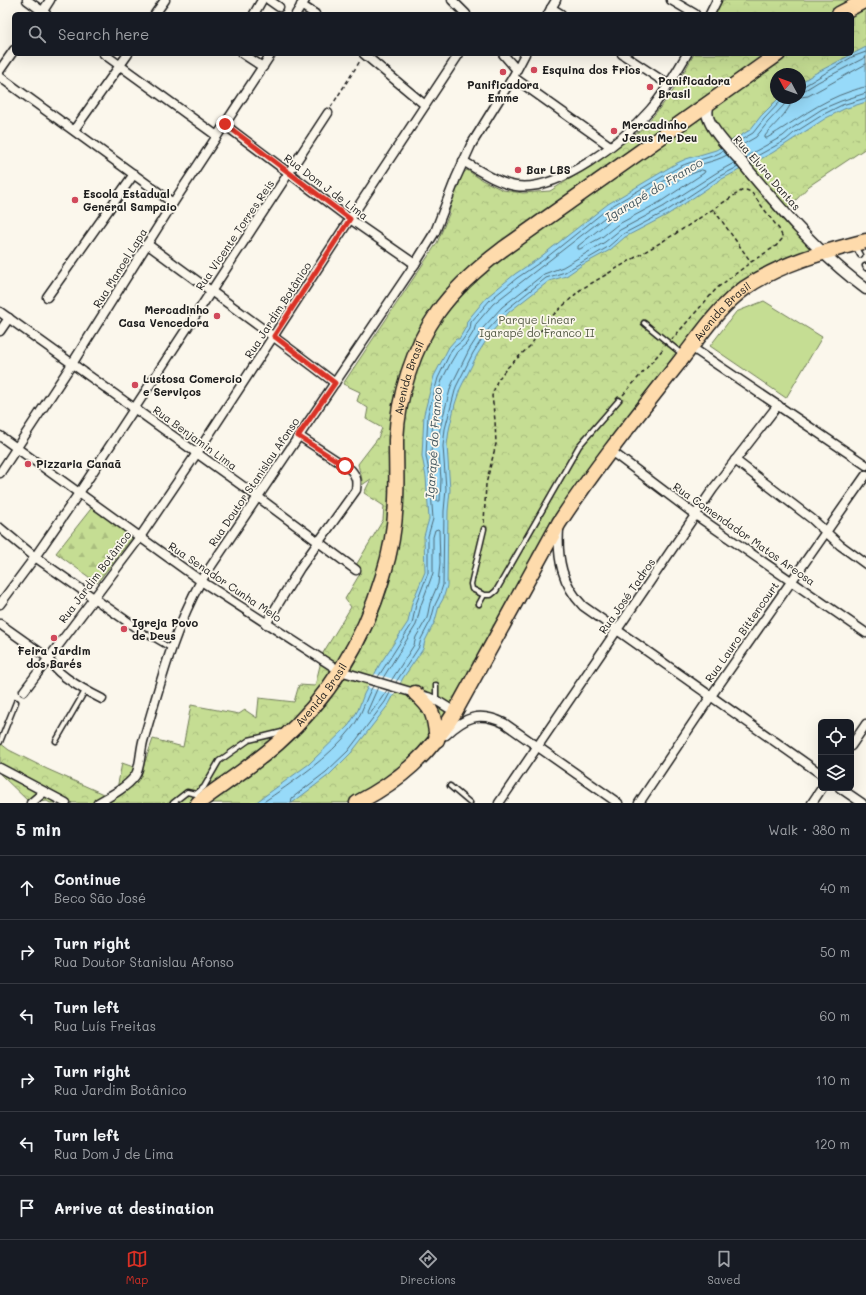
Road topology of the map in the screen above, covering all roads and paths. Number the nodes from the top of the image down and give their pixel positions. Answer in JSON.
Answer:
{"nodes":[{"id":1,"x":27,"y":0,"type":"edge"},
{"id":2,"x":50,"y":0,"type":"edge"},
{"id":3,"x":165,"y":0,"type":"edge"},
{"id":4,"x":262,"y":0,"type":"edge"},
{"id":5,"x":269,"y":0,"type":"edge"},
{"id":6,"x":452,"y":0,"type":"edge"},
{"id":7,"x":556,"y":0,"type":"edge"},
{"id":8,"x":671,"y":0,"type":"edge"},
{"id":9,"x":717,"y":0,"type":"edge"},
{"id":10,"x":866,"y":0,"type":"edge"},
{"id":11,"x":303,"y":3,"type":"edge"},
{"id":12,"x":279,"y":7,"type":"dead end"},
{"id":13,"x":550,"y":11,"type":"edge"},
{"id":14,"x":42,"y":12,"type":"edge"},
{"id":15,"x":44,"y":12,"type":"edge"},
{"id":16,"x":156,"y":12,"type":"edge"},
{"id":17,"x":255,"y":12,"type":"edge"},
{"id":18,"x":297,"y":12,"type":"edge"},
{"id":19,"x":313,"y":12,"type":"edge"},
{"id":20,"x":464,"y":12,"type":"edge"},
{"id":21,"x":692,"y":12,"type":"edge"},
{"id":22,"x":711,"y":12,"type":"edge"},
{"id":23,"x":843,"y":12,"type":"edge"},
{"id":24,"x":12,"y":53,"type":"edge"},
{"id":25,"x":107,"y":56,"type":"edge"},
{"id":26,"x":127,"y":56,"type":"edge"},
{"id":27,"x":246,"y":56,"type":"edge"},
{"id":28,"x":270,"y":56,"type":"edge"},
{"id":29,"x":363,"y":56,"type":"edge"},
{"id":30,"x":366,"y":56,"type":"edge"},
{"id":31,"x":458,"y":56,"type":"edge"},
{"id":32,"x":504,"y":56,"type":"edge"},
{"id":33,"x":524,"y":56,"type":"edge"},
{"id":34,"x":625,"y":56,"type":"edge"},
{"id":35,"x":686,"y":56,"type":"edge"},
{"id":36,"x":775,"y":56,"type":"edge"},
{"id":37,"x":120,"y":65,"type":"junction"},
{"id":38,"x":263,"y":67,"type":"junction"},
{"id":39,"x":0,"y":70,"type":"edge"},
{"id":40,"x":514,"y":73,"type":"junction"},
{"id":41,"x":0,"y":77,"type":"edge"},
{"id":42,"x":669,"y":85,"type":"junction"},
{"id":43,"x":709,"y":102,"type":"junction"},
{"id":44,"x":425,"y":105,"type":"junction"},
{"id":45,"x":328,"y":113,"type":"joint"},
{"id":46,"x":225,"y":124,"type":"junction"},
{"id":47,"x":74,"y":130,"type":"junction"},
{"id":48,"x":217,"y":136,"type":"junction"},
{"id":49,"x":610,"y":146,"type":"junction"},
{"id":50,"x":463,"y":161,"type":"junction"},
{"id":51,"x":289,"y":173,"type":"junction"},
{"id":52,"x":134,"y":174,"type":"junction"},
{"id":53,"x":173,"y":203,"type":"junction"},
{"id":54,"x":713,"y":210,"type":"junction"},
{"id":55,"x":350,"y":219,"type":"junction"},
{"id":56,"x":147,"y":244,"type":"junction"},
{"id":57,"x":860,"y":247,"type":"edge"},
{"id":58,"x":824,"y":252,"type":"junction"},
{"id":59,"x":751,"y":262,"type":"junction"},
{"id":60,"x":415,"y":264,"type":"junction"},
{"id":61,"x":866,"y":289,"type":"edge"},
{"id":62,"x":210,"y":291,"type":"junction"},
{"id":63,"x":47,"y":297,"type":"dead end"},
{"id":64,"x":0,"y":312,"type":"edge"},
{"id":65,"x":8,"y":318,"type":"junction"},
{"id":66,"x":644,"y":323,"type":"dead end"},
{"id":67,"x":0,"y":331,"type":"edge"},
{"id":68,"x":274,"y":336,"type":"junction"},
{"id":69,"x":669,"y":343,"type":"junction"},
{"id":70,"x":688,"y":352,"type":"junction"},
{"id":71,"x":72,"y":364,"type":"junction"},
{"id":72,"x":335,"y":383,"type":"junction"},
{"id":73,"x":619,"y":400,"type":"joint"},
{"id":74,"x":778,"y":405,"type":"junction"},
{"id":75,"x":134,"y":408,"type":"junction"},
{"id":76,"x":0,"y":436,"type":"edge"},
{"id":77,"x":298,"y":436,"type":"junction"},
{"id":78,"x":17,"y":448,"type":"junction"},
{"id":79,"x":611,"y":451,"type":"junction"},
{"id":80,"x":197,"y":453,"type":"junction"},
{"id":81,"x":735,"y":460,"type":"junction"},
{"id":82,"x":866,"y":465,"type":"edge"},
{"id":83,"x":0,"y":473,"type":"edge"},
{"id":84,"x":866,"y":475,"type":"edge"},
{"id":85,"x":79,"y":493,"type":"junction"},
{"id":86,"x":258,"y":497,"type":"junction"},
{"id":87,"x":696,"y":516,"type":"junction"},
{"id":88,"x":559,"y":523,"type":"junction"},
{"id":89,"x":0,"y":528,"type":"edge"},
{"id":90,"x":484,"y":529,"type":"joint"},
{"id":91,"x":826,"y":532,"type":"junction"},
{"id":92,"x":140,"y":537,"type":"junction"},
{"id":93,"x":318,"y":541,"type":"junction"},
{"id":94,"x":35,"y":557,"type":"junction"},
{"id":95,"x":866,"y":564,"type":"edge"},
{"id":96,"x":356,"y":570,"type":"dead end"},
{"id":97,"x":201,"y":581,"type":"junction"},
{"id":98,"x":792,"y":581,"type":"junction"},
{"id":99,"x":484,"y":595,"type":"junction"},
{"id":100,"x":93,"y":598,"type":"junction"},
{"id":101,"x":0,"y":604,"type":"edge"},
{"id":102,"x":479,"y":604,"type":"dead end"},
{"id":103,"x":0,"y":624,"type":"edge"},
{"id":104,"x":266,"y":624,"type":"junction"},
{"id":105,"x":138,"y":629,"type":"joint"},
{"id":106,"x":617,"y":631,"type":"junction"},
{"id":107,"x":866,"y":633,"type":"edge"},
{"id":108,"x":172,"y":649,"type":"junction"},
{"id":109,"x":48,"y":658,"type":"junction"},
{"id":110,"x":340,"y":671,"type":"junction"},
{"id":111,"x":436,"y":685,"type":"dead end"},
{"id":112,"x":24,"y":691,"type":"dead end"},
{"id":113,"x":85,"y":691,"type":"junction"},
{"id":114,"x":412,"y":692,"type":"junction"},
{"id":115,"x":711,"y":696,"type":"junction"},
{"id":116,"x":102,"y":699,"type":"dead end"},
{"id":117,"x":436,"y":700,"type":"junction"},
{"id":118,"x":16,"y":702,"type":"dead end"},
{"id":119,"x":455,"y":712,"type":"junction"},
{"id":120,"x":866,"y":724,"type":"edge"},
{"id":121,"x":292,"y":730,"type":"junction"},
{"id":122,"x":436,"y":740,"type":"junction"},
{"id":123,"x":56,"y":741,"type":"dead end"},
{"id":124,"x":0,"y":742,"type":"edge"},
{"id":125,"x":854,"y":742,"type":"edge"},
{"id":126,"x":537,"y":747,"type":"junction"},
{"id":127,"x":424,"y":754,"type":"junction"},
{"id":128,"x":0,"y":768,"type":"edge"},
{"id":129,"x":818,"y":772,"type":"edge"},
{"id":130,"x":450,"y":786,"type":"dead end"},
{"id":131,"x":820,"y":791,"type":"edge"},
{"id":132,"x":844,"y":791,"type":"edge"},
{"id":133,"x":44,"y":792,"type":"junction"},
{"id":134,"x":362,"y":802,"type":"edge"},
{"id":135,"x":31,"y":803,"type":"edge"},
{"id":136,"x":66,"y":803,"type":"edge"},
{"id":137,"x":98,"y":803,"type":"edge"},
{"id":138,"x":173,"y":803,"type":"edge"},
{"id":139,"x":198,"y":803,"type":"edge"},
{"id":140,"x":470,"y":803,"type":"edge"},
{"id":141,"x":499,"y":803,"type":"edge"},
{"id":142,"x":618,"y":803,"type":"edge"},
{"id":143,"x":639,"y":803,"type":"edge"},
{"id":144,"x":812,"y":803,"type":"edge"},
{"id":145,"x":862,"y":803,"type":"edge"}],
"edges":[{"from":1,"to":14,"type":"street"},
{"from":2,"to":15,"type":"street"},
{"from":3,"to":16,"type":"street"},
{"from":4,"to":17,"type":"street"},
{"from":5,"to":12,"type":"street"},
{"from":6,"to":20,"type":"street"},
{"from":7,"to":13,"type":"street"},
{"from":8,"to":21,"type":"street"},
{"from":9,"to":22,"type":"street"},
{"from":10,"to":23,"type":"highway"},
{"from":11,"to":18,"type":"street"},
{"from":11,"to":19,"type":"street"},
{"from":24,"to":39,"type":"street"},
{"from":25,"to":37,"type":"street"},
{"from":26,"to":37,"type":"street"},
{"from":27,"to":38,"type":"street"},
{"from":28,"to":38,"type":"street","name":"Rua Manoel Lapa"},
{"from":29,"to":45,"type":"path"},
{"from":30,"to":44,"type":"street"},
{"from":31,"to":44,"type":"street","name":"Rua Jardim Botânico"},
{"from":32,"to":40,"type":"street"},
{"from":33,"to":40,"type":"street","name":"Rua Doutor Stanislau Afonso"},
{"from":34,"to":42,"type":"street"},
{"from":35,"to":42,"type":"street"},
{"from":36,"to":43,"type":"highway","name":"Avenida Brasil"},
{"from":37,"to":47,"type":"street"},
{"from":37,"to":48,"type":"street"},
{"from":38,"to":46,"type":"street","name":"Rua Manoel Lapa"},
{"from":40,"to":49,"type":"street"},
{"from":40,"to":50,"type":"street","name":"Rua Doutor Stanislau Afonso"},
{"from":41,"to":47,"type":"street"},
{"from":42,"to":49,"type":"street"},
{"from":43,"to":58,"type":"street","name":"Rua Elvira Dantas"},
{"from":43,"to":110,"type":"highway","name":"Avenida Brasil"},
{"from":44,"to":55,"type":"street","name":"Rua Jardim Botânico"},
{"from":45,"to":51,"type":"street","name":"Rua Vicente Torres Reis"},
{"from":46,"to":48,"type":"street","name":"Rua Manoel Lapa"},
{"from":46,"to":51,"type":"street","name":"Rua Dom J de Lima"},
{"from":47,"to":52,"type":"street"},
{"from":48,"to":53,"type":"street","name":"Rua Manoel Lapa"},
{"from":49,"to":50,"type":"street"},
{"from":50,"to":60,"type":"street","name":"Rua Doutor Stanislau Afonso"},
{"from":51,"to":55,"type":"street","name":"Rua Dom J de Lima"},
{"from":51,"to":62,"type":"street","name":"Rua Vicente Torres Reis"},
{"from":52,"to":53,"type":"street"},
{"from":52,"to":63,"type":"street"},
{"from":53,"to":56,"type":"street","name":"Rua Manoel Lapa"},
{"from":54,"to":59,"type":"path"},
{"from":54,"to":59,"type":"path"},
{"from":54,"to":90,"type":"path"},
{"from":55,"to":60,"type":"street","name":"Rua Dom J de Lima"},
{"from":55,"to":68,"type":"street","name":"Rua Jardim Botânico"},
{"from":56,"to":62,"type":"street"},
{"from":56,"to":71,"type":"street","name":"Rua Manoel Lapa"},
{"from":57,"to":58,"type":"highway","name":"Avenida Brasil"},
{"from":58,"to":61,"type":"street","name":"Rua Elvira Dantas"},
{"from":58,"to":70,"type":"highway","name":"Avenida Brasil"},
{"from":59,"to":69,"type":"path"},
{"from":60,"to":72,"type":"street","name":"Rua Doutor Stanislau Afonso"},
{"from":62,"to":68,"type":"street"},
{"from":62,"to":75,"type":"street","name":"Rua Vicente Torres Reis"},
{"from":64,"to":65,"type":"street","name":"Rua Benjamin Lima"},
{"from":65,"to":67,"type":"street"},
{"from":65,"to":71,"type":"street","name":"Rua Benjamin Lima"},
{"from":66,"to":69,"type":"lane"},
{"from":68,"to":72,"type":"street"},
{"from":68,"to":80,"type":"street","name":"Rua Jardim Botânico"},
{"from":69,"to":70,"type":"lane"},
{"from":69,"to":73,"type":"path"},
{"from":70,"to":74,"type":"street"},
{"from":70,"to":79,"type":"highway","name":"Avenida Brasil"},
{"from":71,"to":75,"type":"street","name":"Rua Benjamin Lima"},
{"from":71,"to":78,"type":"street","name":"Rua Manoel Lapa"},
{"from":72,"to":77,"type":"street","name":"Rua Doutor Stanislau Afonso"},
{"from":73,"to":99,"type":"lane"},
{"from":74,"to":81,"type":"street","name":"Rua José Tadros"},
{"from":74,"to":82,"type":"street"},
{"from":75,"to":80,"type":"street","name":"Rua Benjamin Lima"},
{"from":75,"to":85,"type":"street","name":"Rua Vicente Torres Reis"},
{"from":76,"to":78,"type":"street","name":"Rua Senador Cunha Melo"},
{"from":77,"to":86,"type":"street","name":"Rua Doutor Stanislau Afonso"},
{"from":77,"to":93,"type":"street"},
{"from":78,"to":83,"type":"street","name":"Rua Manoel Lapa"},
{"from":78,"to":85,"type":"street","name":"Rua Senador Cunha Melo"},
{"from":79,"to":87,"type":"street","name":"Rua Comendador Matos Areosa"},
{"from":79,"to":88,"type":"highway","name":"Avenida Brasil"},
{"from":80,"to":86,"type":"street","name":"Rua Benjamin Lima"},
{"from":80,"to":92,"type":"street","name":"Rua Jardim Botânico"},
{"from":81,"to":87,"type":"street","name":"Rua José Tadros"},
{"from":81,"to":91,"type":"street"},
{"from":84,"to":91,"type":"street","name":"Rua Lauro Bittencourt"},
{"from":85,"to":92,"type":"street","name":"Rua Senador Cunha Melo"},
{"from":85,"to":94,"type":"street","name":"Rua Vicente Torres Reis"},
{"from":86,"to":93,"type":"street","name":"Rua Benjamin Lima"},
{"from":86,"to":97,"type":"street","name":"Rua Doutor Stanislau Afonso"},
{"from":87,"to":98,"type":"street","name":"Rua Comendador Matos Areosa"},
{"from":87,"to":106,"type":"street","name":"Rua José Tadros"},
{"from":88,"to":106,"type":"street"},
{"from":88,"to":119,"type":"highway","name":"Avenida Brasil"},
{"from":89,"to":94,"type":"street"},
{"from":90,"to":99,"type":"lane"},
{"from":91,"to":95,"type":"street"},
{"from":91,"to":98,"type":"street","name":"Rua Lauro Bittencourt"},
{"from":92,"to":97,"type":"street","name":"Rua Senador Cunha Melo"},
{"from":92,"to":100,"type":"street","name":"Rua Jardim Botânico"},
{"from":93,"to":96,"type":"street","name":"Rua Benjamin Lima"},
{"from":93,"to":104,"type":"street"},
{"from":94,"to":100,"type":"street"},
{"from":94,"to":101,"type":"street","name":"Rua Vicente Torres Reis"},
{"from":97,"to":104,"type":"street","name":"Rua Senador Cunha Melo"},
{"from":97,"to":108,"type":"street","name":"Rua Doutor Stanislau Afonso"},
{"from":98,"to":107,"type":"street","name":"Rua Comendador Matos Areosa"},
{"from":98,"to":115,"type":"street","name":"Rua Lauro Bittencourt"},
{"from":99,"to":102,"type":"lane"},
{"from":100,"to":105,"type":"street"},
{"from":100,"to":109,"type":"street","name":"Rua Jardim Botânico"},
{"from":103,"to":109,"type":"street"},
{"from":104,"to":110,"type":"street","name":"Rua Senador Cunha Melo"},
{"from":105,"to":108,"type":"lane"},
{"from":106,"to":115,"type":"street"},
{"from":106,"to":126,"type":"street","name":"Rua José Tadros"},
{"from":108,"to":137,"type":"street","name":"Rua Doutor Stanislau Afonso"},
{"from":109,"to":112,"type":"street","name":"Rua Jardim Botânico"},
{"from":109,"to":113,"type":"street"},
{"from":110,"to":114,"type":"street","name":"Rua Senador Cunha Melo"},
{"from":110,"to":121,"type":"highway","name":"Avenida Brasil"},
{"from":111,"to":117,"type":"lane"},
{"from":113,"to":116,"type":"street"},
{"from":113,"to":123,"type":"lane"},
{"from":114,"to":117,"type":"street","name":"Rua Senador Cunha Melo"},
{"from":114,"to":122,"type":"highway"},
{"from":115,"to":129,"type":"street"},
{"from":115,"to":143,"type":"street","name":"Rua Lauro Bittencourt"},
{"from":117,"to":119,"type":"street","name":"Rua Senador Cunha Melo"},
{"from":118,"to":124,"type":"lane"},
{"from":119,"to":122,"type":"highway","name":"Avenida Brasil"},
{"from":120,"to":125,"type":"street"},
{"from":121,"to":138,"type":"lane"},
{"from":121,"to":139,"type":"highway","name":"Avenida Brasil"},
{"from":122,"to":127,"type":"highway","name":"Avenida Brasil"},
{"from":126,"to":127,"type":"street"},
{"from":126,"to":141,"type":"street","name":"Rua José Tadros"},
{"from":126,"to":142,"type":"street"},
{"from":127,"to":134,"type":"highway","name":"Avenida Brasil"},
{"from":128,"to":133,"type":"street"},
{"from":130,"to":140,"type":"lane"},
{"from":131,"to":144,"type":"street"},
{"from":132,"to":145,"type":"street"},
{"from":133,"to":135,"type":"street"},
{"from":133,"to":136,"type":"street"}]}
